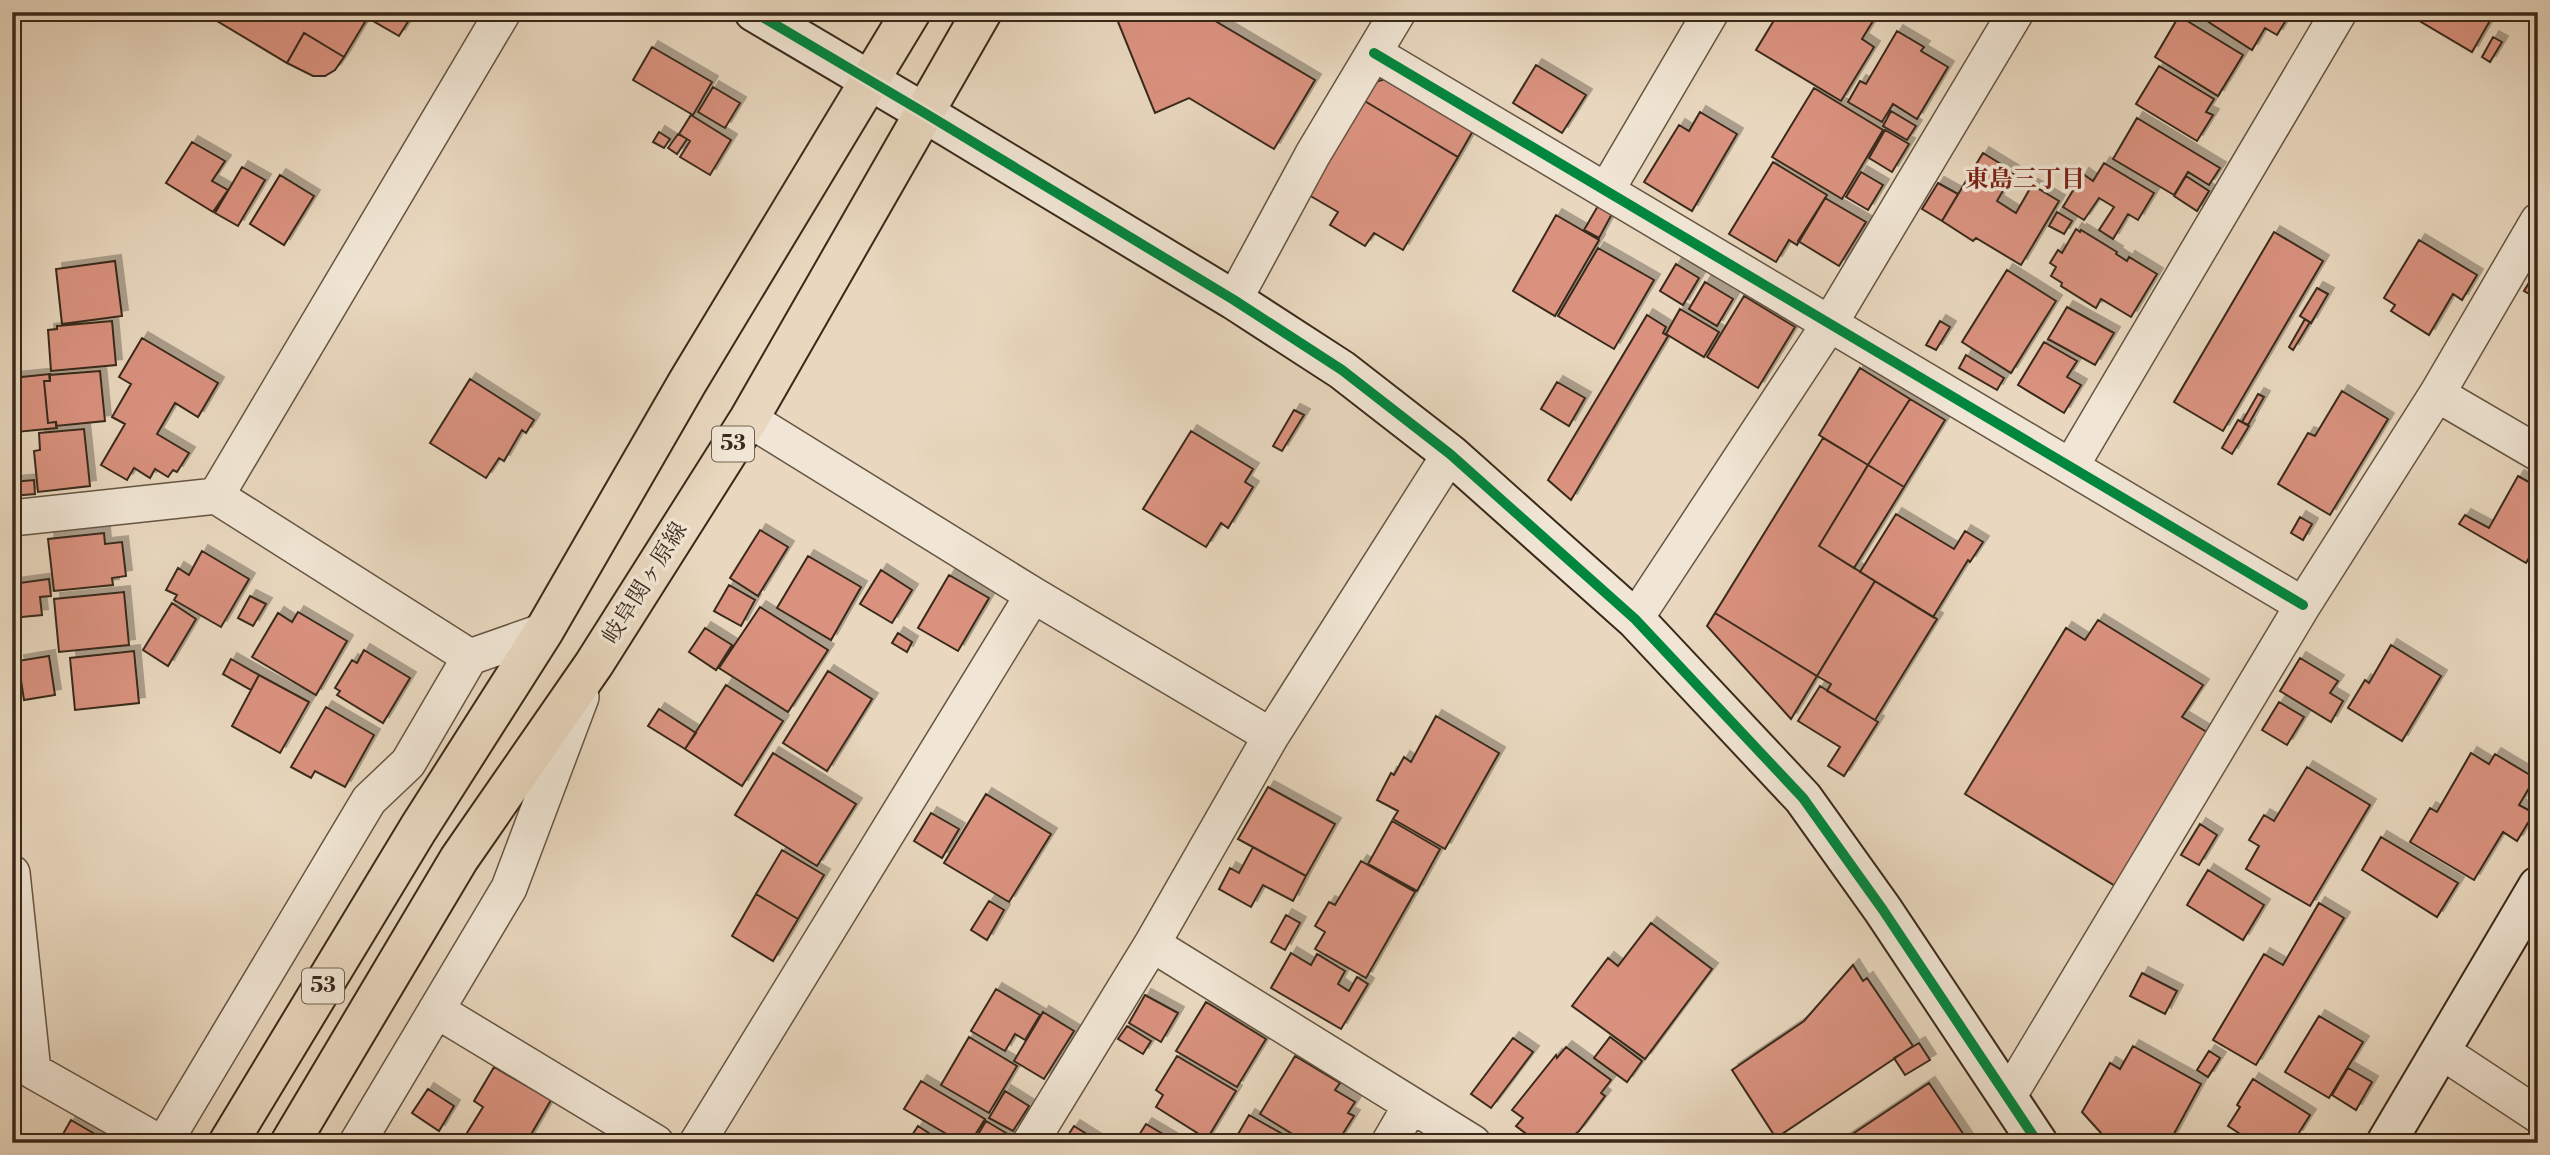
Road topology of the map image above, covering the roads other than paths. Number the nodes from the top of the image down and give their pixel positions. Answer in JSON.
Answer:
{"nodes":[{"id":1,"x":503,"y":12,"type":"edge"},
{"id":2,"x":754,"y":12,"type":"edge"},
{"id":3,"x":911,"y":12,"type":"edge"},
{"id":4,"x":982,"y":12,"type":"edge"},
{"id":5,"x":1398,"y":12,"type":"edge"},
{"id":6,"x":1712,"y":12,"type":"edge"},
{"id":7,"x":2016,"y":12,"type":"edge"},
{"id":8,"x":2339,"y":12,"type":"edge"},
{"id":9,"x":1374,"y":53,"type":"junction"},
{"id":10,"x":870,"y":82,"type":"junction"},
{"id":11,"x":923,"y":112,"type":"junction"},
{"id":12,"x":1606,"y":191,"type":"junction"},
{"id":13,"x":2538,"y":221,"type":"edge"},
{"id":14,"x":1234,"y":300,"type":"junction"},
{"id":15,"x":1830,"y":323,"type":"junction"},
{"id":16,"x":2437,"y":394,"type":"junction"},
{"id":17,"x":749,"y":419,"type":"junction"},
{"id":18,"x":2538,"y":453,"type":"edge"},
{"id":19,"x":1451,"y":454,"type":"junction"},
{"id":20,"x":2071,"y":466,"type":"junction"},
{"id":21,"x":216,"y":496,"type":"junction"},
{"id":22,"x":12,"y":518,"type":"edge"},
{"id":23,"x":1033,"y":595,"type":"junction"},
{"id":24,"x":2303,"y":605,"type":"junction"},
{"id":25,"x":1635,"y":619,"type":"junction"},
{"id":26,"x":544,"y":631,"type":"junction"},
{"id":27,"x":470,"y":657,"type":"junction"},
{"id":28,"x":594,"y":664,"type":"junction"},
{"id":29,"x":1270,"y":736,"type":"junction"},
{"id":30,"x":12,"y":873,"type":"edge"},
{"id":31,"x":2538,"y":886,"type":"edge"},
{"id":32,"x":1152,"y":944,"type":"junction"},
{"id":33,"x":436,"y":1010,"type":"junction"},
{"id":34,"x":2441,"y":1051,"type":"junction"},
{"id":35,"x":2008,"y":1097,"type":"junction"},
{"id":36,"x":1411,"y":1105,"type":"junction"},
{"id":37,"x":2538,"y":1115,"type":"edge"},
{"id":38,"x":162,"y":1143,"type":"edge"},
{"id":39,"x":228,"y":1143,"type":"edge"},
{"id":40,"x":290,"y":1143,"type":"edge"},
{"id":41,"x":357,"y":1143,"type":"edge"},
{"id":42,"x":656,"y":1143,"type":"edge"},
{"id":43,"x":697,"y":1143,"type":"edge"},
{"id":44,"x":1030,"y":1143,"type":"edge"},
{"id":45,"x":1389,"y":1143,"type":"edge"},
{"id":46,"x":1473,"y":1143,"type":"edge"},
{"id":47,"x":2038,"y":1143,"type":"edge"},
{"id":48,"x":2386,"y":1143,"type":"edge"}],
"edges":[{"from":1,"to":21,"type":"street"},
{"from":2,"to":10,"type":"street"},
{"from":3,"to":10,"type":"main road","number":"53"},
{"from":4,"to":11,"type":"main road","name":"岐阜関ヶ原線","number":"53"},
{"from":5,"to":9,"type":"street"},
{"from":6,"to":12,"type":"street"},
{"from":7,"to":15,"type":"street"},
{"from":8,"to":20,"type":"street"},
{"from":9,"to":12,"type":"street"},
{"from":9,"to":14,"type":"street"},
{"from":10,"to":11,"type":"street"},
{"from":10,"to":26,"type":"main road","number":"53"},
{"from":11,"to":14,"type":"street"},
{"from":11,"to":17,"type":"main road","name":"岐阜関ヶ原線","number":"53"},
{"from":12,"to":15,"type":"street"},
{"from":13,"to":16,"type":"street"},
{"from":14,"to":19,"type":"street"},
{"from":15,"to":20,"type":"street"},
{"from":15,"to":25,"type":"street"},
{"from":16,"to":18,"type":"street"},
{"from":16,"to":24,"type":"street"},
{"from":17,"to":23,"type":"street"},
{"from":17,"to":28,"type":"main road","name":"岐阜関ヶ原線","number":"53"},
{"from":19,"to":25,"type":"street"},
{"from":19,"to":29,"type":"street"},
{"from":20,"to":24,"type":"street"},
{"from":21,"to":22,"type":"street"},
{"from":21,"to":27,"type":"street"},
{"from":23,"to":29,"type":"street"},
{"from":23,"to":43,"type":"street"},
{"from":24,"to":35,"type":"street"},
{"from":25,"to":35,"type":"street"},
{"from":26,"to":27,"type":"street"},
{"from":26,"to":39,"type":"main road","number":"53"},
{"from":27,"to":38,"type":"street"},
{"from":28,"to":33,"type":"street"},
{"from":28,"to":40,"type":"main road","name":"岐阜関ヶ原線","number":"53"},
{"from":29,"to":32,"type":"street"},
{"from":30,"to":38,"type":"street"},
{"from":31,"to":34,"type":"street"},
{"from":32,"to":36,"type":"street"},
{"from":32,"to":44,"type":"street"},
{"from":33,"to":41,"type":"street"},
{"from":33,"to":42,"type":"street"},
{"from":34,"to":37,"type":"street"},
{"from":34,"to":48,"type":"street"},
{"from":35,"to":47,"type":"street"},
{"from":36,"to":45,"type":"street"},
{"from":36,"to":46,"type":"street"}]}
